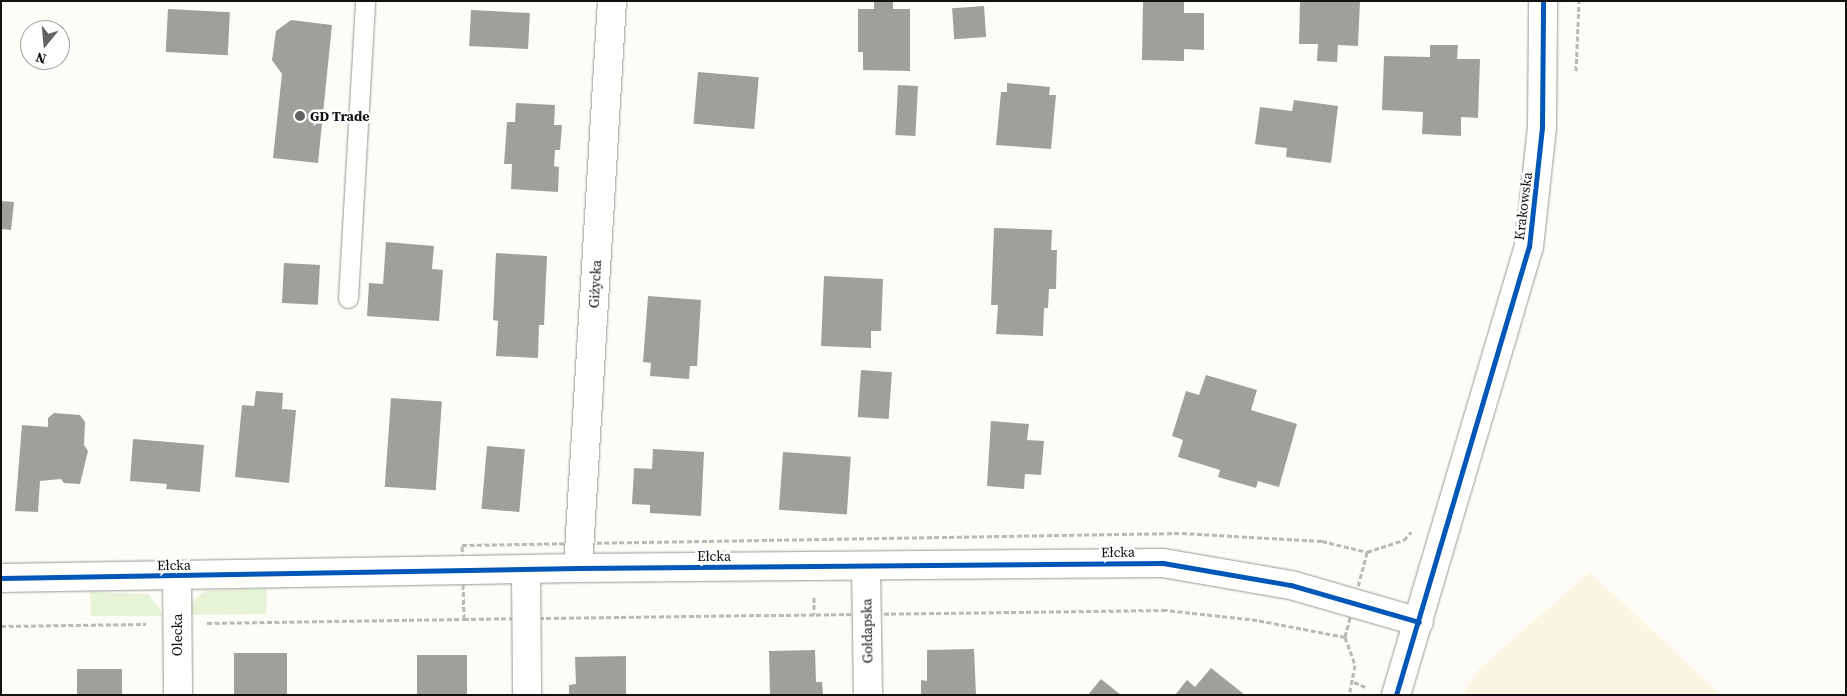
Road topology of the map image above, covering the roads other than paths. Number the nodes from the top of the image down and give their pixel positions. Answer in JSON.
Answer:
{"nodes":[{"id":1,"x":364,"y":1,"type":"edge"},
{"id":2,"x":612,"y":1,"type":"edge"},
{"id":3,"x":1544,"y":1,"type":"edge"},
{"id":4,"x":348,"y":298,"type":"dead end"},
{"id":5,"x":866,"y":566,"type":"junction"},
{"id":6,"x":578,"y":568,"type":"junction"},
{"id":7,"x":526,"y":571,"type":"junction"},
{"id":8,"x":177,"y":576,"type":"junction"},
{"id":9,"x":1,"y":578,"type":"edge"},
{"id":10,"x":1419,"y":622,"type":"junction"},
{"id":11,"x":178,"y":695,"type":"edge"},
{"id":12,"x":526,"y":695,"type":"edge"},
{"id":13,"x":868,"y":695,"type":"edge"},
{"id":14,"x":1396,"y":695,"type":"edge"}],
"edges":[{"from":1,"to":4,"type":"lane"},
{"from":2,"to":6,"type":"street","name":"Giżycka"},
{"from":3,"to":10,"type":"street","name":"Krakowska"},
{"from":5,"to":6,"type":"street","name":"Ełcka"},
{"from":5,"to":10,"type":"street","name":"Ełcka"},
{"from":5,"to":13,"type":"street","name":"Gołdapska"},
{"from":6,"to":7,"type":"street","name":"Ełcka"},
{"from":7,"to":8,"type":"street","name":"Ełcka"},
{"from":7,"to":12,"type":"street"},
{"from":8,"to":9,"type":"street","name":"Ełcka"},
{"from":8,"to":11,"type":"street","name":"Olecka"},
{"from":10,"to":14,"type":"street","name":"Krakowska"}]}
